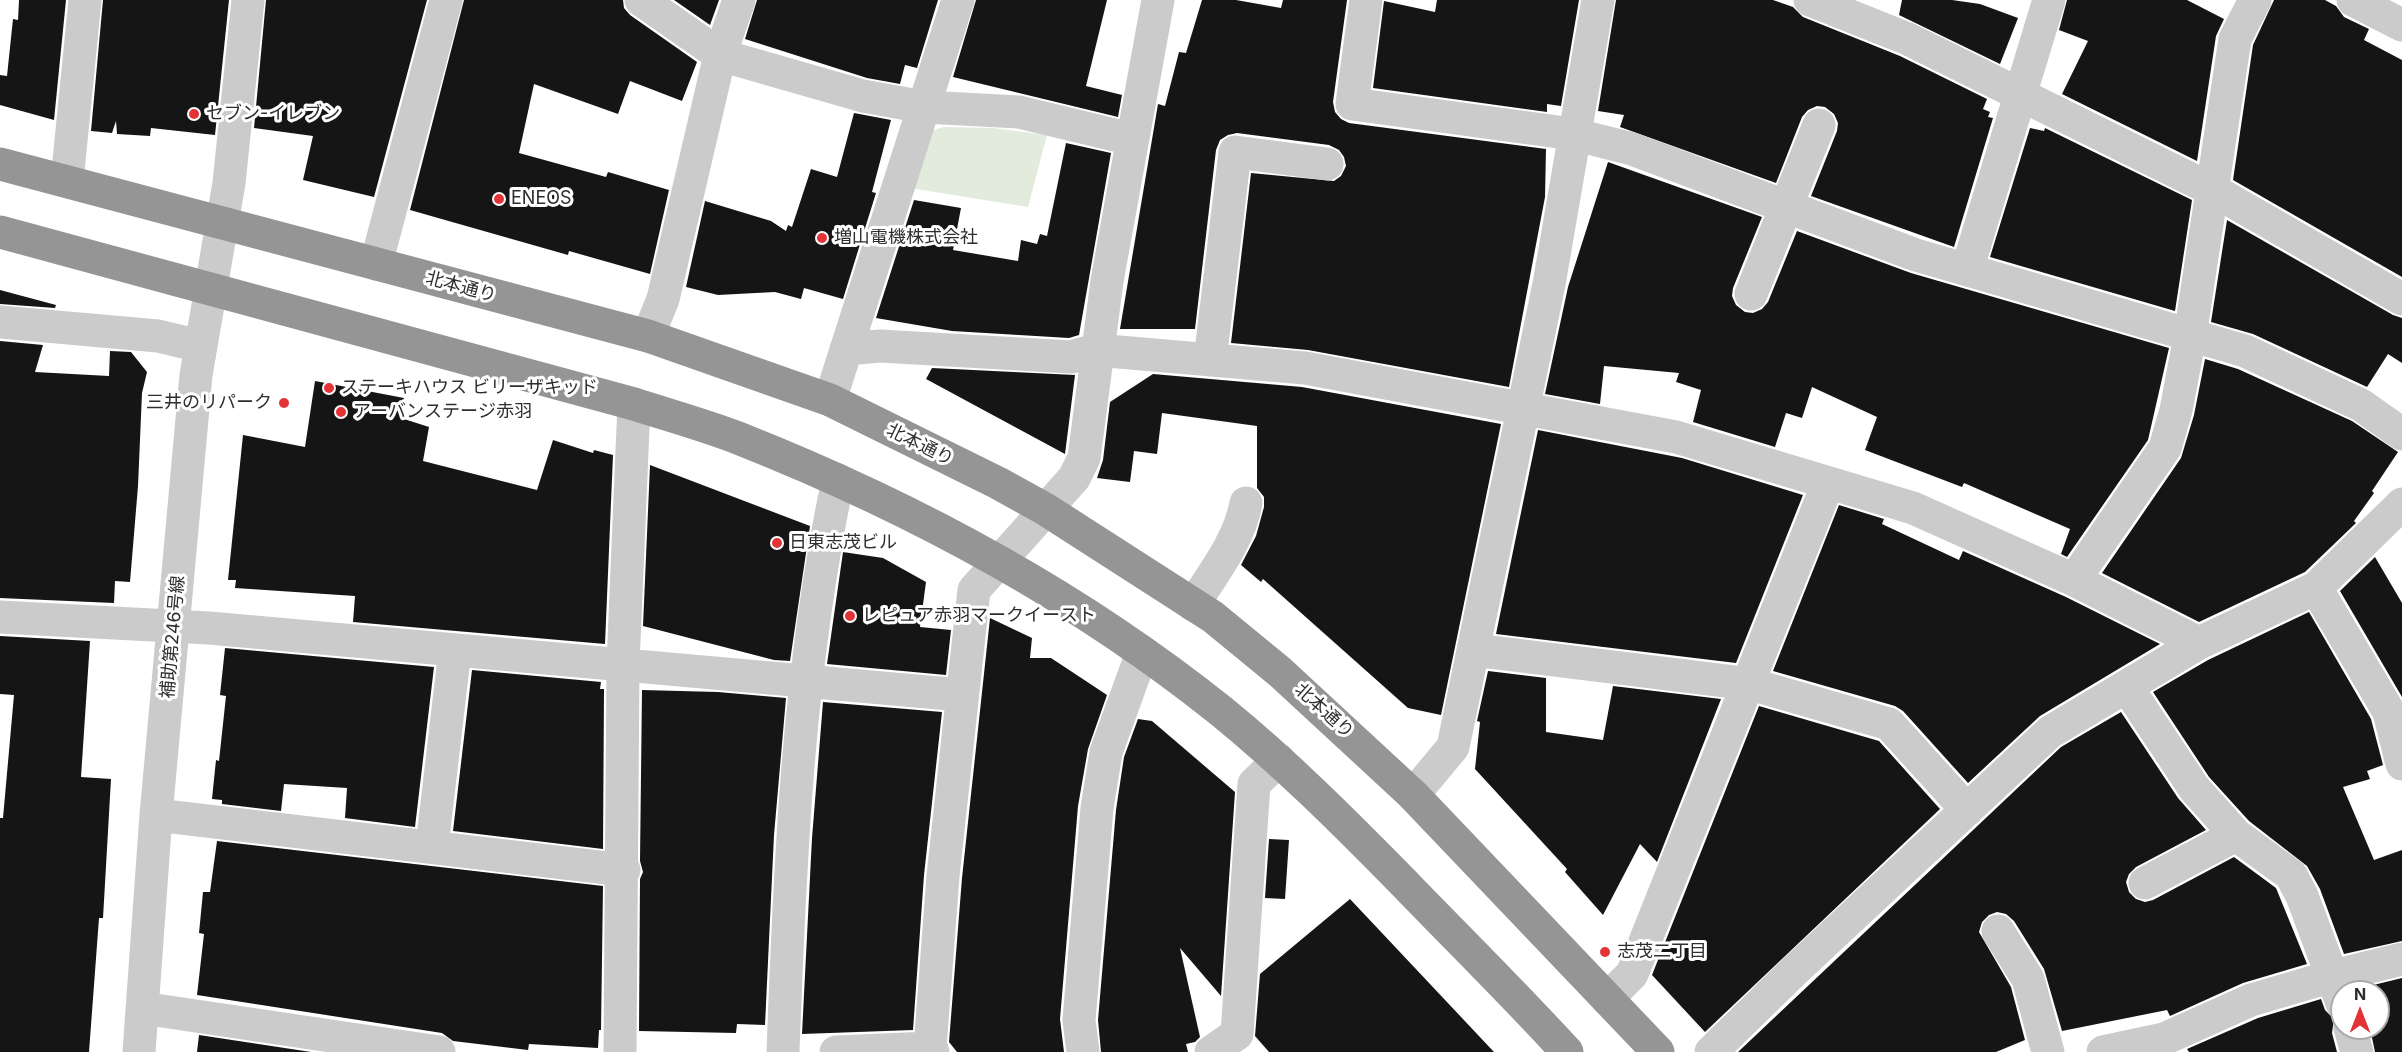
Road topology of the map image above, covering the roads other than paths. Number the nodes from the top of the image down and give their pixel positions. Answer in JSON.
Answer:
{"nodes":[{"id":1,"x":85,"y":0,"type":"edge"},
{"id":2,"x":248,"y":0,"type":"edge"},
{"id":3,"x":446,"y":0,"type":"edge"},
{"id":4,"x":641,"y":0,"type":"edge"},
{"id":5,"x":739,"y":0,"type":"edge"},
{"id":6,"x":958,"y":0,"type":"edge"},
{"id":7,"x":1158,"y":0,"type":"edge"},
{"id":8,"x":1366,"y":0,"type":"edge"},
{"id":9,"x":1598,"y":0,"type":"edge"},
{"id":10,"x":1810,"y":0,"type":"edge"},
{"id":11,"x":2049,"y":0,"type":"edge"},
{"id":12,"x":2255,"y":0,"type":"edge"},
{"id":13,"x":2353,"y":0,"type":"edge"},
{"id":14,"x":2402,"y":25,"type":"edge"},
{"id":15,"x":720,"y":55,"type":"junction"},
{"id":16,"x":2019,"y":93,"type":"junction"},
{"id":17,"x":924,"y":107,"type":"junction"},
{"id":18,"x":1819,"y":124,"type":"dead end"},
{"id":19,"x":1573,"y":134,"type":"junction"},
{"id":20,"x":1131,"y":139,"type":"junction"},
{"id":21,"x":0,"y":164,"type":"edge"},
{"id":22,"x":1327,"y":164,"type":"dead end"},
{"id":23,"x":67,"y":181,"type":"junction"},
{"id":24,"x":2211,"y":189,"type":"junction"},
{"id":25,"x":1786,"y":207,"type":"junction"},
{"id":26,"x":222,"y":223,"type":"junction"},
{"id":27,"x":0,"y":232,"type":"edge"},
{"id":28,"x":376,"y":264,"type":"junction"},
{"id":29,"x":1967,"y":270,"type":"junction"},
{"id":30,"x":210,"y":290,"type":"junction"},
{"id":31,"x":1751,"y":294,"type":"dead end"},
{"id":32,"x":2402,"y":299,"type":"edge"},
{"id":33,"x":0,"y":322,"type":"edge"},
{"id":34,"x":648,"y":336,"type":"junction"},
{"id":35,"x":2190,"y":336,"type":"junction"},
{"id":36,"x":200,"y":346,"type":"junction"},
{"id":37,"x":846,"y":350,"type":"junction"},
{"id":38,"x":1096,"y":350,"type":"junction"},
{"id":39,"x":1210,"y":360,"type":"junction"},
{"id":40,"x":830,"y":400,"type":"junction"},
{"id":41,"x":634,"y":404,"type":"junction"},
{"id":42,"x":1521,"y":407,"type":"junction"},
{"id":43,"x":2402,"y":434,"type":"edge"},
{"id":44,"x":837,"y":480,"type":"junction"},
{"id":45,"x":1828,"y":483,"type":"junction"},
{"id":46,"x":1246,"y":503,"type":"dead end"},
{"id":47,"x":2402,"y":504,"type":"edge"},
{"id":48,"x":1045,"y":509,"type":"junction"},
{"id":49,"x":1000,"y":561,"type":"junction"},
{"id":50,"x":2074,"y":580,"type":"junction"},
{"id":51,"x":2316,"y":588,"type":"junction"},
{"id":52,"x":1194,"y":605,"type":"junction"},
{"id":53,"x":0,"y":617,"type":"edge"},
{"id":54,"x":175,"y":627,"type":"junction"},
{"id":55,"x":2199,"y":643,"type":"junction"},
{"id":56,"x":455,"y":650,"type":"junction"},
{"id":57,"x":1474,"y":650,"type":"junction"},
{"id":58,"x":1142,"y":653,"type":"junction"},
{"id":59,"x":623,"y":665,"type":"junction"},
{"id":60,"x":804,"y":683,"type":"junction"},
{"id":61,"x":1750,"y":684,"type":"junction"},
{"id":62,"x":2127,"y":687,"type":"junction"},
{"id":63,"x":961,"y":695,"type":"junction"},
{"id":64,"x":1279,"y":760,"type":"junction"},
{"id":65,"x":2402,"y":764,"type":"edge"},
{"id":66,"x":1413,"y":795,"type":"junction"},
{"id":67,"x":1967,"y":810,"type":"junction"},
{"id":68,"x":156,"y":815,"type":"junction"},
{"id":69,"x":2236,"y":835,"type":"junction"},
{"id":70,"x":432,"y":846,"type":"junction"},
{"id":71,"x":624,"y":870,"type":"junction"},
{"id":72,"x":2145,"y":883,"type":"dead end"},
{"id":73,"x":1998,"y":931,"type":"dead end"},
{"id":74,"x":2402,"y":959,"type":"edge"},
{"id":75,"x":2335,"y":980,"type":"edge"},
{"id":76,"x":2357,"y":980,"type":"edge"},
{"id":77,"x":2330,"y":990,"type":"edge"},
{"id":78,"x":1607,"y":999,"type":"junction"},
{"id":79,"x":142,"y":1008,"type":"junction"},
{"id":80,"x":2168,"y":1045,"type":"edge"},
{"id":81,"x":386,"y":1048,"type":"edge"},
{"id":82,"x":931,"y":1050,"type":"edge"},
{"id":83,"x":139,"y":1052,"type":"edge"},
{"id":84,"x":439,"y":1052,"type":"edge"},
{"id":85,"x":620,"y":1052,"type":"edge"},
{"id":86,"x":783,"y":1052,"type":"edge"},
{"id":87,"x":836,"y":1052,"type":"edge"},
{"id":88,"x":1083,"y":1052,"type":"edge"},
{"id":89,"x":1211,"y":1052,"type":"edge"},
{"id":90,"x":1567,"y":1052,"type":"edge"},
{"id":91,"x":1658,"y":1052,"type":"edge"},
{"id":92,"x":1711,"y":1052,"type":"edge"},
{"id":93,"x":2049,"y":1052,"type":"edge"},
{"id":94,"x":2103,"y":1052,"type":"edge"}],
"edges":[{"from":1,"to":23,"type":"street"},
{"from":2,"to":26,"type":"street","name":"補助第246号線"},
{"from":3,"to":28,"type":"street"},
{"from":4,"to":15,"type":"street"},
{"from":5,"to":15,"type":"street"},
{"from":6,"to":17,"type":"street"},
{"from":7,"to":20,"type":"street"},
{"from":8,"to":19,"type":"street"},
{"from":9,"to":19,"type":"street"},
{"from":10,"to":16,"type":"street"},
{"from":11,"to":16,"type":"street"},
{"from":12,"to":24,"type":"street"},
{"from":13,"to":14,"type":"street"},
{"from":15,"to":17,"type":"street"},
{"from":15,"to":34,"type":"street"},
{"from":16,"to":24,"type":"street"},
{"from":16,"to":29,"type":"street"},
{"from":17,"to":20,"type":"street"},
{"from":17,"to":37,"type":"street"},
{"from":18,"to":25,"type":"street"},
{"from":19,"to":25,"type":"street"},
{"from":19,"to":42,"type":"street"},
{"from":20,"to":38,"type":"street"},
{"from":21,"to":23,"type":"highway","name":"北本通り"},
{"from":22,"to":39,"type":"street"},
{"from":23,"to":26,"type":"highway","name":"北本通り"},
{"from":24,"to":32,"type":"street"},
{"from":24,"to":35,"type":"street"},
{"from":25,"to":29,"type":"street"},
{"from":25,"to":31,"type":"street"},
{"from":26,"to":28,"type":"highway","name":"北本通り"},
{"from":26,"to":30,"type":"street","name":"補助第246号線"},
{"from":27,"to":30,"type":"highway"},
{"from":28,"to":34,"type":"highway","name":"北本通り"},
{"from":29,"to":35,"type":"street"},
{"from":30,"to":36,"type":"street","name":"補助第246号線"},
{"from":30,"to":41,"type":"highway"},
{"from":33,"to":36,"type":"street"},
{"from":34,"to":40,"type":"highway","name":"北本通り"},
{"from":35,"to":43,"type":"street"},
{"from":35,"to":50,"type":"street"},
{"from":36,"to":54,"type":"street","name":"補助第246号線"},
{"from":37,"to":38,"type":"street"},
{"from":37,"to":40,"type":"street"},
{"from":38,"to":39,"type":"street"},
{"from":38,"to":48,"type":"street"},
{"from":39,"to":42,"type":"street"},
{"from":40,"to":48,"type":"highway","name":"北本通り"},
{"from":41,"to":44,"type":"highway"},
{"from":41,"to":59,"type":"street"},
{"from":42,"to":45,"type":"street"},
{"from":42,"to":57,"type":"street"},
{"from":44,"to":49,"type":"highway"},
{"from":44,"to":60,"type":"street"},
{"from":45,"to":50,"type":"street"},
{"from":45,"to":61,"type":"street"},
{"from":46,"to":52,"type":"street"},
{"from":47,"to":51,"type":"street"},
{"from":48,"to":49,"type":"street"},
{"from":48,"to":52,"type":"highway","name":"北本通り"},
{"from":49,"to":58,"type":"highway"},
{"from":49,"to":63,"type":"street"},
{"from":50,"to":55,"type":"street"},
{"from":51,"to":55,"type":"street"},
{"from":51,"to":65,"type":"street"},
{"from":52,"to":66,"type":"highway","name":"北本通り"},
{"from":53,"to":54,"type":"street"},
{"from":54,"to":56,"type":"street"},
{"from":54,"to":68,"type":"street","name":"補助第246号線"},
{"from":55,"to":62,"type":"street"},
{"from":56,"to":59,"type":"street"},
{"from":56,"to":70,"type":"street"},
{"from":57,"to":61,"type":"street"},
{"from":57,"to":66,"type":"street"},
{"from":58,"to":64,"type":"highway"},
{"from":58,"to":88,"type":"street"},
{"from":59,"to":60,"type":"street"},
{"from":59,"to":71,"type":"street"},
{"from":60,"to":63,"type":"street"},
{"from":60,"to":86,"type":"street"},
{"from":61,"to":67,"type":"street"},
{"from":61,"to":78,"type":"street"},
{"from":62,"to":67,"type":"street"},
{"from":62,"to":69,"type":"street"},
{"from":63,"to":82,"type":"street"},
{"from":64,"to":89,"type":"street"},
{"from":64,"to":90,"type":"highway"},
{"from":66,"to":78,"type":"highway","name":"北本通り"},
{"from":67,"to":92,"type":"street"},
{"from":68,"to":70,"type":"street"},
{"from":68,"to":79,"type":"street","name":"補助第246号線"},
{"from":69,"to":72,"type":"street"},
{"from":69,"to":75,"type":"street"},
{"from":70,"to":71,"type":"street"},
{"from":71,"to":85,"type":"street"},
{"from":73,"to":93,"type":"street"},
{"from":74,"to":76,"type":"street"},
{"from":77,"to":80,"type":"street"},
{"from":78,"to":91,"type":"highway","name":"北本通り"},
{"from":79,"to":81,"type":"street"},
{"from":79,"to":83,"type":"street","name":"補助第246号線"},
{"from":80,"to":94,"type":"street"},
{"from":81,"to":84,"type":"street"},
{"from":82,"to":87,"type":"street"}]}
